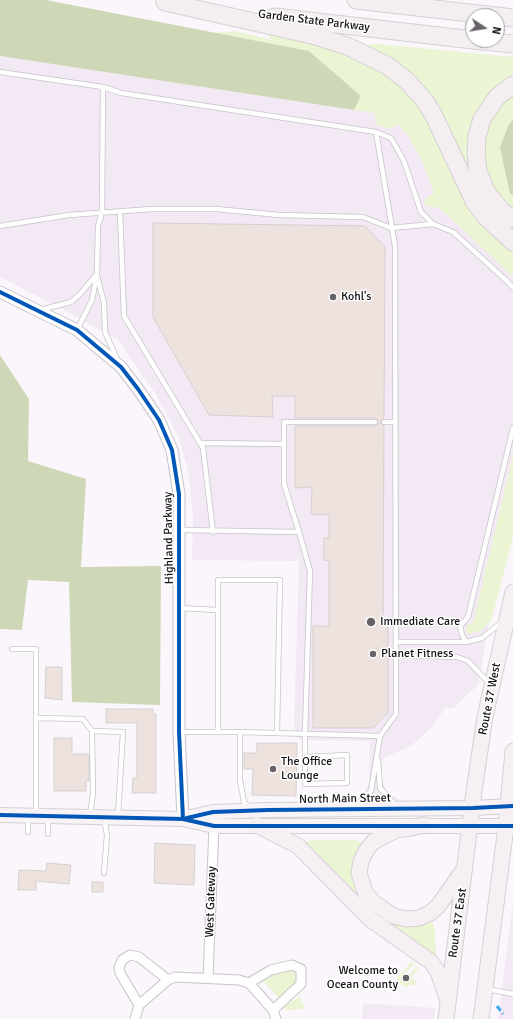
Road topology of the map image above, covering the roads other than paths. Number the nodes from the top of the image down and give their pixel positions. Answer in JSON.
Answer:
{"nodes":[{"id":1,"x":356,"y":0,"type":"edge"},
{"id":2,"x":160,"y":1,"type":"edge"},
{"id":3,"x":465,"y":12,"type":"edge"},
{"id":4,"x":465,"y":39,"type":"edge"},
{"id":5,"x":0,"y":72,"type":"edge"},
{"id":6,"x":513,"y":85,"type":"edge"},
{"id":7,"x":103,"y":87,"type":"junction"},
{"id":8,"x":376,"y":132,"type":"junction"},
{"id":9,"x":102,"y":212,"type":"junction"},
{"id":10,"x":120,"y":212,"type":"junction"},
{"id":11,"x":513,"y":219,"type":"edge"},
{"id":12,"x":433,"y":224,"type":"junction"},
{"id":13,"x":0,"y":226,"type":"edge"},
{"id":14,"x":391,"y":228,"type":"junction"},
{"id":15,"x":513,"y":242,"type":"edge"},
{"id":16,"x":97,"y":274,"type":"junction"},
{"id":17,"x":513,"y":288,"type":"edge"},
{"id":18,"x":0,"y":292,"type":"edge"},
{"id":19,"x":39,"y":310,"type":"junction"},
{"id":20,"x":77,"y":330,"type":"junction"},
{"id":21,"x":121,"y":367,"type":"junction"},
{"id":22,"x":375,"y":422,"type":"dead end"},
{"id":23,"x":384,"y":422,"type":"dead end"},
{"id":24,"x":396,"y":422,"type":"junction"},
{"id":25,"x":513,"y":428,"type":"edge"},
{"id":26,"x":200,"y":443,"type":"junction"},
{"id":27,"x":284,"y":444,"type":"junction"},
{"id":28,"x":180,"y":530,"type":"junction"},
{"id":29,"x":213,"y":532,"type":"junction"},
{"id":30,"x":299,"y":532,"type":"junction"},
{"id":31,"x":513,"y":592,"type":"edge"},
{"id":32,"x":179,"y":608,"type":"junction"},
{"id":33,"x":217,"y":610,"type":"junction"},
{"id":34,"x":507,"y":617,"type":"junction"},
{"id":35,"x":396,"y":642,"type":"junction"},
{"id":36,"x":466,"y":642,"type":"junction"},
{"id":37,"x":12,"y":649,"type":"dead end"},
{"id":38,"x":397,"y":656,"type":"junction"},
{"id":39,"x":492,"y":688,"type":"junction"},
{"id":40,"x":36,"y":718,"type":"junction"},
{"id":41,"x":92,"y":731,"type":"junction"},
{"id":42,"x":179,"y":732,"type":"junction"},
{"id":43,"x":218,"y":732,"type":"junction"},
{"id":44,"x":240,"y":732,"type":"junction"},
{"id":45,"x":277,"y":732,"type":"junction"},
{"id":46,"x":305,"y":733,"type":"junction"},
{"id":47,"x":380,"y":736,"type":"junction"},
{"id":48,"x":377,"y":752,"type":"junction"},
{"id":49,"x":305,"y":757,"type":"junction"},
{"id":50,"x":512,"y":759,"type":"edge"},
{"id":51,"x":510,"y":806,"type":"edge"},
{"id":52,"x":473,"y":808,"type":"junction"},
{"id":53,"x":350,"y":809,"type":"junction"},
{"id":54,"x":398,"y":809,"type":"junction"},
{"id":55,"x":252,"y":811,"type":"junction"},
{"id":56,"x":0,"y":815,"type":"edge"},
{"id":57,"x":37,"y":816,"type":"junction"},
{"id":58,"x":90,"y":816,"type":"junction"},
{"id":59,"x":111,"y":817,"type":"junction"},
{"id":60,"x":183,"y":819,"type":"junction"},
{"id":61,"x":257,"y":825,"type":"junction"},
{"id":62,"x":423,"y":825,"type":"junction"},
{"id":63,"x":214,"y":826,"type":"junction"},
{"id":64,"x":471,"y":826,"type":"junction"},
{"id":65,"x":509,"y":826,"type":"edge"},
{"id":66,"x":28,"y":832,"type":"dead end"},
{"id":67,"x":48,"y":834,"type":"dead end"},
{"id":68,"x":466,"y":865,"type":"junction"},
{"id":69,"x":104,"y":873,"type":"dead end"},
{"id":70,"x":208,"y":978,"type":"junction"},
{"id":71,"x":168,"y":980,"type":"junction"},
{"id":72,"x":249,"y":983,"type":"junction"},
{"id":73,"x":486,"y":989,"type":"junction"},
{"id":74,"x":513,"y":994,"type":"edge"},
{"id":75,"x":448,"y":1001,"type":"junction"},
{"id":76,"x":140,"y":1004,"type":"junction"},
{"id":77,"x":274,"y":1015,"type":"edge"},
{"id":78,"x":135,"y":1019,"type":"edge"},
{"id":79,"x":446,"y":1019,"type":"edge"},
{"id":80,"x":481,"y":1019,"type":"edge"}],
"edges":[{"from":1,"to":3,"type":"highway"},
{"from":2,"to":4,"type":"highway","name":"Garden State Parkway"},
{"from":2,"to":15,"type":"highway"},
{"from":5,"to":7,"type":"lane"},
{"from":6,"to":11,"type":"highway"},
{"from":7,"to":8,"type":"lane"},
{"from":7,"to":9,"type":"lane"},
{"from":8,"to":12,"type":"lane"},
{"from":8,"to":14,"type":"lane"},
{"from":9,"to":10,"type":"lane"},
{"from":9,"to":13,"type":"lane"},
{"from":9,"to":16,"type":"lane"},
{"from":10,"to":14,"type":"lane"},
{"from":10,"to":26,"type":"lane"},
{"from":12,"to":14,"type":"lane"},
{"from":12,"to":17,"type":"lane"},
{"from":14,"to":24,"type":"lane"},
{"from":16,"to":19,"type":"lane"},
{"from":16,"to":20,"type":"lane"},
{"from":16,"to":21,"type":"lane"},
{"from":18,"to":19,"type":"street","name":"Highland Parkway"},
{"from":19,"to":20,"type":"street","name":"Highland Parkway"},
{"from":20,"to":21,"type":"street","name":"Highland Parkway"},
{"from":21,"to":28,"type":"street","name":"Highland Parkway"},
{"from":22,"to":27,"type":"lane"},
{"from":23,"to":24,"type":"lane"},
{"from":24,"to":35,"type":"lane"},
{"from":25,"to":36,"type":"lane"},
{"from":26,"to":27,"type":"lane"},
{"from":26,"to":29,"type":"lane"},
{"from":27,"to":30,"type":"lane"},
{"from":28,"to":29,"type":"lane"},
{"from":28,"to":32,"type":"street","name":"Highland Parkway"},
{"from":29,"to":30,"type":"lane"},
{"from":30,"to":46,"type":"lane"},
{"from":31,"to":34,"type":"highway","name":"Route 37 West"},
{"from":32,"to":33,"type":"lane"},
{"from":32,"to":42,"type":"street","name":"Highland Parkway"},
{"from":33,"to":43,"type":"lane"},
{"from":33,"to":45,"type":"lane"},
{"from":34,"to":36,"type":"lane"},
{"from":34,"to":39,"type":"highway","name":"Route 37 West"},
{"from":35,"to":36,"type":"lane"},
{"from":35,"to":38,"type":"lane"},
{"from":37,"to":40,"type":"lane"},
{"from":38,"to":39,"type":"lane"},
{"from":38,"to":47,"type":"lane"},
{"from":39,"to":52,"type":"highway","name":"Route 37 West"},
{"from":40,"to":41,"type":"lane"},
{"from":40,"to":57,"type":"lane"},
{"from":41,"to":58,"type":"lane"},
{"from":41,"to":59,"type":"lane"},
{"from":42,"to":43,"type":"lane"},
{"from":42,"to":60,"type":"street","name":"Highland Parkway"},
{"from":43,"to":44,"type":"lane"},
{"from":44,"to":45,"type":"lane"},
{"from":44,"to":55,"type":"lane"},
{"from":45,"to":46,"type":"lane"},
{"from":46,"to":47,"type":"lane"},
{"from":46,"to":49,"type":"lane"},
{"from":47,"to":48,"type":"lane"},
{"from":48,"to":53,"type":"lane"},
{"from":48,"to":54,"type":"lane"},
{"from":49,"to":49,"type":"lane"},
{"from":50,"to":51,"type":"highway"},
{"from":51,"to":52,"type":"main road","name":"North Main Street"},
{"from":51,"to":65,"type":"highway"},
{"from":52,"to":54,"type":"main road","name":"North Main Street"},
{"from":52,"to":64,"type":"highway","name":"Route 37 West"},
{"from":53,"to":54,"type":"main road","name":"North Main Street"},
{"from":53,"to":55,"type":"main road","name":"North Main Street"},
{"from":55,"to":60,"type":"main road","name":"North Main Street"},
{"from":56,"to":57,"type":"main road","name":"North Main Street"},
{"from":57,"to":58,"type":"main road","name":"North Main Street"},
{"from":57,"to":66,"type":"lane"},
{"from":57,"to":67,"type":"lane"},
{"from":58,"to":59,"type":"main road","name":"North Main Street"},
{"from":59,"to":60,"type":"main road","name":"North Main Street"},
{"from":59,"to":69,"type":"lane"},
{"from":60,"to":63,"type":"main road","name":"North Main Street"},
{"from":61,"to":62,"type":"main road","name":"North Main Street"},
{"from":61,"to":63,"type":"main road","name":"North Main Street"},
{"from":61,"to":75,"type":"highway"},
{"from":62,"to":64,"type":"main road","name":"North Main Street"},
{"from":62,"to":68,"type":"highway"},
{"from":63,"to":70,"type":"street","name":"West Gateway"},
{"from":64,"to":65,"type":"main road","name":"North Main Street"},
{"from":64,"to":68,"type":"highway","name":"Route 37 East"},
{"from":65,"to":73,"type":"highway"},
{"from":68,"to":75,"type":"highway","name":"Route 37 East"},
{"from":70,"to":71,"type":"street"},
{"from":70,"to":72,"type":"street"},
{"from":71,"to":76,"type":"street"},
{"from":71,"to":76,"type":"street"},
{"from":72,"to":77,"type":"street"},
{"from":72,"to":77,"type":"street"},
{"from":73,"to":74,"type":"lane"},
{"from":73,"to":80,"type":"highway"},
{"from":75,"to":79,"type":"highway","name":"Route 37 East"},
{"from":76,"to":78,"type":"street"}]}
